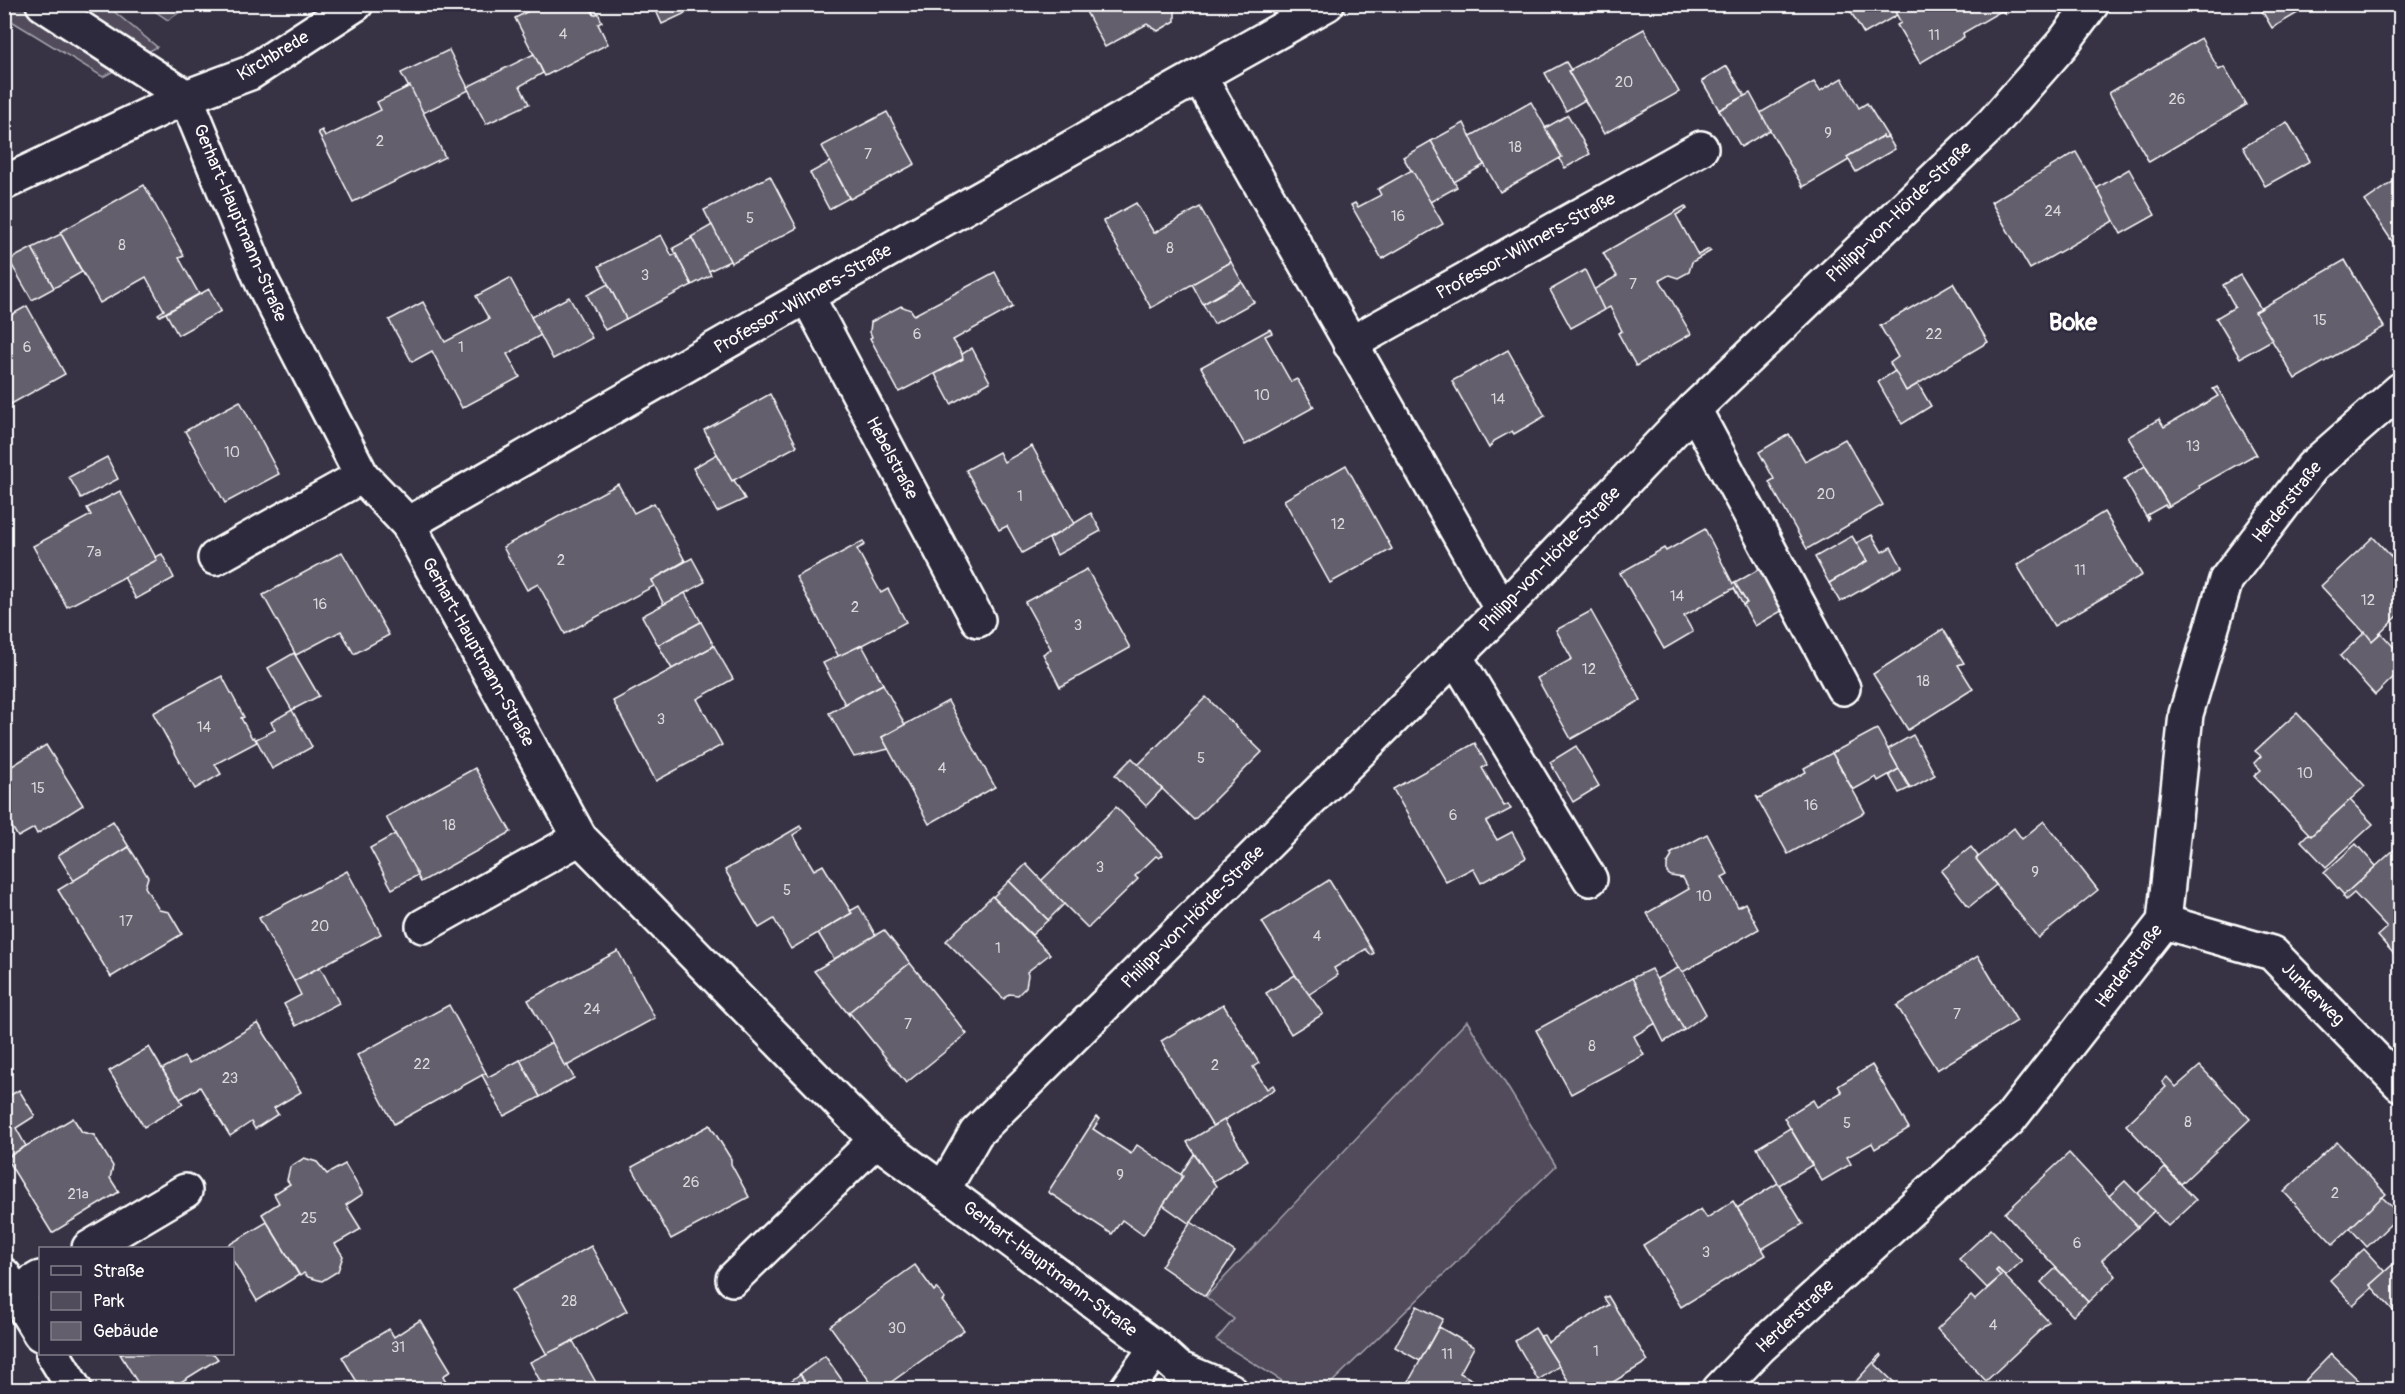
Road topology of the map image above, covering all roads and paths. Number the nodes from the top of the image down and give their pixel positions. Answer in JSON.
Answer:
{"nodes":[{"id":1,"x":43,"y":4,"type":"edge"},
{"id":2,"x":356,"y":4,"type":"edge"},
{"id":3,"x":1327,"y":4,"type":"edge"},
{"id":4,"x":2092,"y":4,"type":"edge"},
{"id":5,"x":1199,"y":76,"type":"junction"},
{"id":6,"x":186,"y":98,"type":"junction"},
{"id":7,"x":1701,"y":148,"type":"dead end"},
{"id":8,"x":4,"y":183,"type":"edge"},
{"id":9,"x":807,"y":296,"type":"junction"},
{"id":10,"x":1350,"y":344,"type":"junction"},
{"id":11,"x":2400,"y":390,"type":"edge"},
{"id":12,"x":1694,"y":409,"type":"junction"},
{"id":13,"x":362,"y":476,"type":"junction"},
{"id":14,"x":408,"y":524,"type":"junction"},
{"id":15,"x":215,"y":558,"type":"dead end"},
{"id":16,"x":1502,"y":610,"type":"junction"},
{"id":17,"x":978,"y":620,"type":"dead end"},
{"id":18,"x":1455,"y":656,"type":"junction"},
{"id":19,"x":1843,"y":688,"type":"dead end"},
{"id":20,"x":580,"y":838,"type":"junction"},
{"id":21,"x":1590,"y":879,"type":"dead end"},
{"id":22,"x":2164,"y":922,"type":"junction"},
{"id":23,"x":423,"y":926,"type":"dead end"},
{"id":24,"x":2394,"y":1066,"type":"edge"},
{"id":25,"x":876,"y":1140,"type":"junction"},
{"id":26,"x":944,"y":1190,"type":"junction"},
{"id":27,"x":185,"y":1191,"type":"dead end"},
{"id":28,"x":91,"y":1247,"type":"edge"},
{"id":29,"x":733,"y":1279,"type":"dead end"},
{"id":30,"x":20,"y":1282,"type":"edge"},
{"id":31,"x":39,"y":1331,"type":"edge"},
{"id":32,"x":1156,"y":1348,"type":"junction"},
{"id":33,"x":54,"y":1355,"type":"edge"},
{"id":34,"x":75,"y":1389,"type":"edge"},
{"id":35,"x":1126,"y":1389,"type":"edge"},
{"id":36,"x":1230,"y":1389,"type":"edge"},
{"id":37,"x":1719,"y":1389,"type":"edge"}],
"edges":[{"from":1,"to":6,"type":"street"},
{"from":2,"to":6,"type":"street","name":"Kirchbrede"},
{"from":3,"to":5,"type":"street","name":"Professor-Wilmers-Straße"},
{"from":4,"to":12,"type":"street","name":"Philipp-von-Hörde-Straße"},
{"from":5,"to":9,"type":"street","name":"Professor-Wilmers-Straße"},
{"from":5,"to":10,"type":"street"},
{"from":6,"to":8,"type":"street"},
{"from":6,"to":13,"type":"street","name":"Gerhart-Hauptmann-Straße"},
{"from":7,"to":10,"type":"street","name":"Professor-Wilmers-Straße"},
{"from":9,"to":14,"type":"street","name":"Professor-Wilmers-Straße"},
{"from":9,"to":17,"type":"street","name":"Hebelstraße"},
{"from":10,"to":16,"type":"street"},
{"from":11,"to":22,"type":"street","name":"Herderstraße"},
{"from":12,"to":16,"type":"street","name":"Philipp-von-Hörde-Straße"},
{"from":12,"to":19,"type":"street"},
{"from":13,"to":14,"type":"street","name":"Gerhart-Hauptmann-Straße"},
{"from":13,"to":15,"type":"street"},
{"from":14,"to":20,"type":"street","name":"Gerhart-Hauptmann-Straße"},
{"from":16,"to":18,"type":"street","name":"Philipp-von-Hörde-Straße"},
{"from":18,"to":21,"type":"street"},
{"from":18,"to":26,"type":"street","name":"Philipp-von-Hörde-Straße"},
{"from":20,"to":23,"type":"street"},
{"from":20,"to":25,"type":"street","name":"Gerhart-Hauptmann-Straße"},
{"from":22,"to":24,"type":"street","name":"Junkerweg"},
{"from":22,"to":37,"type":"street","name":"Herderstraße"},
{"from":25,"to":26,"type":"street","name":"Gerhart-Hauptmann-Straße"},
{"from":25,"to":29,"type":"street"},
{"from":26,"to":32,"type":"street","name":"Gerhart-Hauptmann-Straße"},
{"from":27,"to":28,"type":"street"},
{"from":30,"to":31,"type":"street"},
{"from":32,"to":35,"type":"street"},
{"from":32,"to":36,"type":"street","name":"Gerhart-Hauptmann-Straße"},
{"from":33,"to":34,"type":"street"}]}
